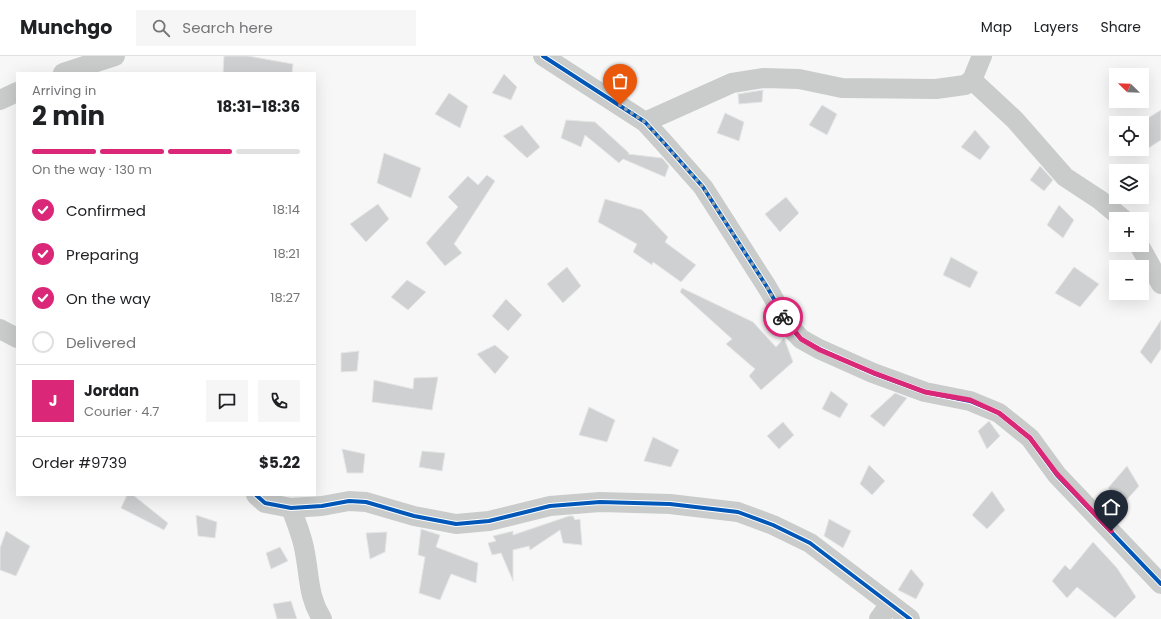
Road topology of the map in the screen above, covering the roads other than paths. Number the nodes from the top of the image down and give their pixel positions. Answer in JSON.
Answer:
{"nodes":[{"id":1,"x":115,"y":56,"type":"edge"},
{"id":2,"x":543,"y":56,"type":"edge"},
{"id":3,"x":982,"y":56,"type":"edge"},
{"id":4,"x":66,"y":72,"type":"edge"},
{"id":5,"x":972,"y":80,"type":"junction"},
{"id":6,"x":16,"y":92,"type":"edge"},
{"id":7,"x":0,"y":100,"type":"edge"},
{"id":8,"x":645,"y":122,"type":"junction"},
{"id":9,"x":1115,"y":212,"type":"edge"},
{"id":10,"x":1143,"y":252,"type":"edge"},
{"id":11,"x":1161,"y":284,"type":"edge"},
{"id":12,"x":0,"y":329,"type":"edge"},
{"id":13,"x":16,"y":337,"type":"edge"},
{"id":14,"x":257,"y":496,"type":"edge"},
{"id":15,"x":291,"y":508,"type":"junction"},
{"id":16,"x":1161,"y":584,"type":"edge"},
{"id":17,"x":884,"y":611,"type":"edge"},
{"id":18,"x":322,"y":619,"type":"edge"},
{"id":19,"x":910,"y":619,"type":"edge"}],
"edges":[{"from":1,"to":4,"type":"street"},
{"from":2,"to":8,"type":"street"},
{"from":3,"to":5,"type":"street"},
{"from":5,"to":8,"type":"street"},
{"from":5,"to":9,"type":"street"},
{"from":6,"to":7,"type":"street"},
{"from":8,"to":16,"type":"street"},
{"from":10,"to":11,"type":"street"},
{"from":12,"to":13,"type":"street"},
{"from":14,"to":15,"type":"street"},
{"from":15,"to":17,"type":"street"},
{"from":15,"to":18,"type":"street"},
{"from":17,"to":19,"type":"street"}]}
